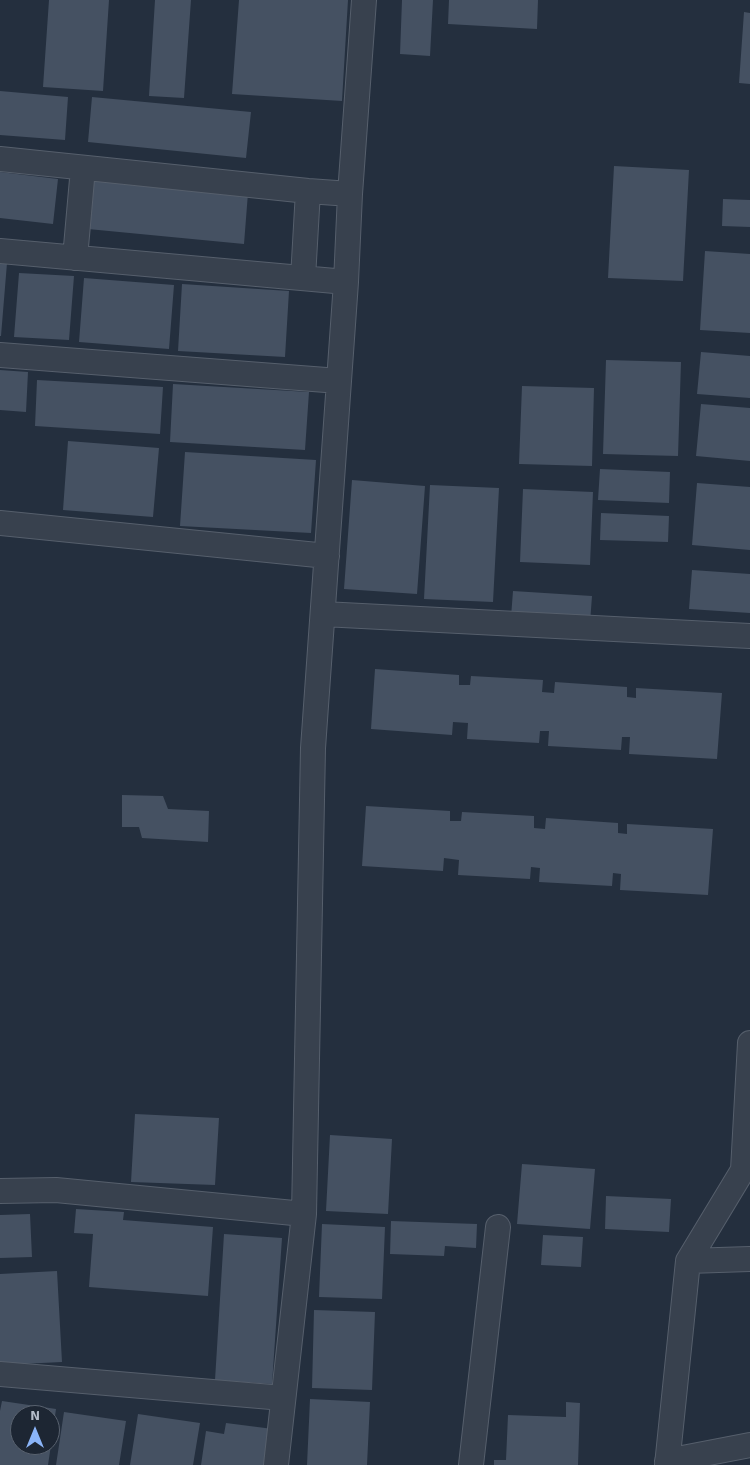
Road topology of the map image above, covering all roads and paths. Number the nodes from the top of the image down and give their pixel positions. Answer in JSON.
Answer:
{"nodes":[{"id":1,"x":364,"y":0,"type":"edge"},
{"id":2,"x":0,"y":159,"type":"edge"},
{"id":3,"x":83,"y":168,"type":"junction"},
{"id":4,"x":308,"y":191,"type":"junction"},
{"id":5,"x":350,"y":194,"type":"junction"},
{"id":6,"x":0,"y":251,"type":"edge"},
{"id":7,"x":75,"y":258,"type":"junction"},
{"id":8,"x":303,"y":278,"type":"junction"},
{"id":9,"x":346,"y":282,"type":"junction"},
{"id":10,"x":0,"y":354,"type":"edge"},
{"id":11,"x":339,"y":381,"type":"junction"},
{"id":12,"x":0,"y":523,"type":"edge"},
{"id":13,"x":327,"y":556,"type":"junction"},
{"id":14,"x":323,"y":614,"type":"junction"},
{"id":15,"x":750,"y":636,"type":"edge"},
{"id":16,"x":750,"y":1043,"type":"edge"},
{"id":17,"x":0,"y":1191,"type":"edge"},
{"id":18,"x":304,"y":1214,"type":"junction"},
{"id":19,"x":498,"y":1227,"type":"dead end"},
{"id":20,"x":750,"y":1259,"type":"edge"},
{"id":21,"x":688,"y":1261,"type":"junction"},
{"id":22,"x":0,"y":1374,"type":"edge"},
{"id":23,"x":283,"y":1398,"type":"junction"},
{"id":24,"x":750,"y":1445,"type":"edge"},
{"id":25,"x":667,"y":1463,"type":"edge"},
{"id":26,"x":276,"y":1465,"type":"edge"},
{"id":27,"x":471,"y":1465,"type":"edge"}],
"edges":[{"from":1,"to":5,"type":"street"},
{"from":2,"to":3,"type":"street"},
{"from":3,"to":4,"type":"street"},
{"from":3,"to":7,"type":"street"},
{"from":4,"to":5,"type":"street"},
{"from":4,"to":8,"type":"street"},
{"from":5,"to":9,"type":"street"},
{"from":6,"to":7,"type":"street"},
{"from":7,"to":8,"type":"street"},
{"from":8,"to":9,"type":"street"},
{"from":9,"to":11,"type":"street"},
{"from":10,"to":11,"type":"street"},
{"from":11,"to":13,"type":"street"},
{"from":12,"to":13,"type":"street"},
{"from":13,"to":14,"type":"street"},
{"from":14,"to":15,"type":"street"},
{"from":14,"to":18,"type":"street"},
{"from":16,"to":21,"type":"street"},
{"from":17,"to":18,"type":"street"},
{"from":18,"to":23,"type":"street"},
{"from":19,"to":27,"type":"street"},
{"from":20,"to":21,"type":"street"},
{"from":21,"to":25,"type":"street"},
{"from":22,"to":23,"type":"street"},
{"from":23,"to":26,"type":"street"},
{"from":24,"to":25,"type":"street"}]}
